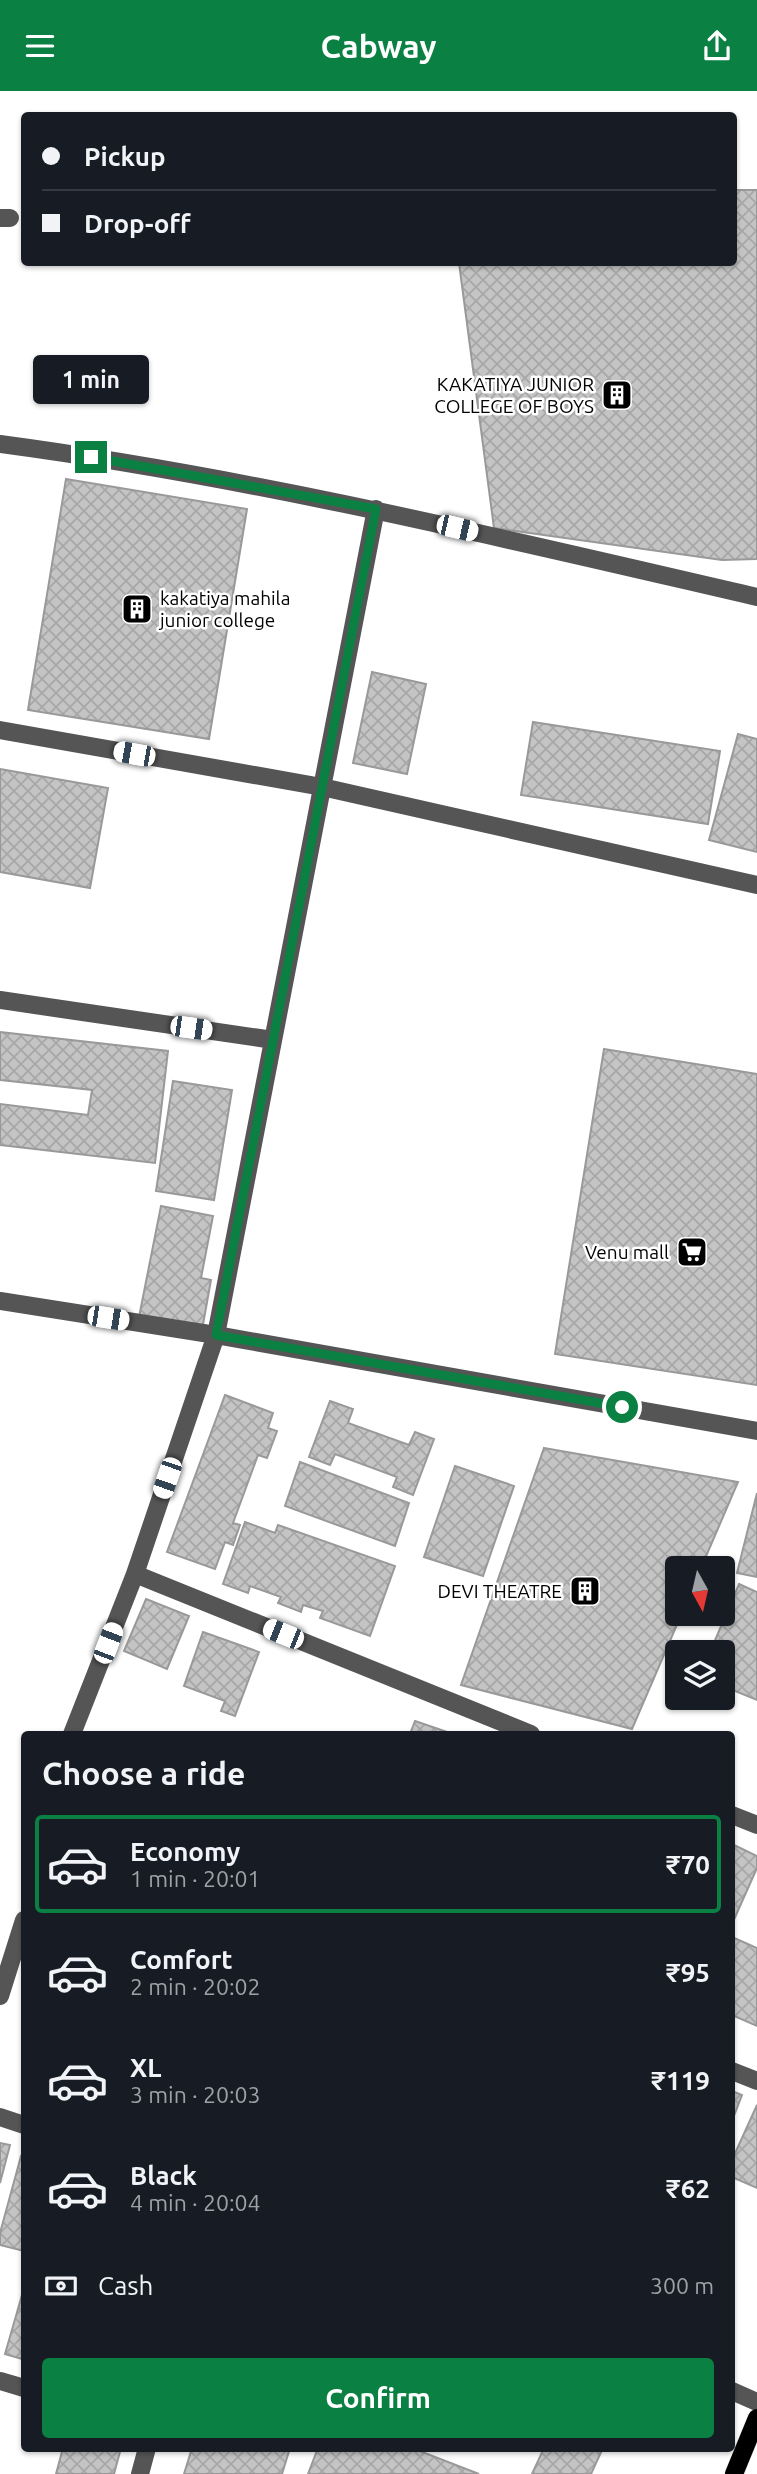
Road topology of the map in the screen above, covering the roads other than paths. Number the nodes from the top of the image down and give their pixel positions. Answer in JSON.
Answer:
{"nodes":[{"id":1,"x":0,"y":444,"type":"edge"},
{"id":2,"x":376,"y":509,"type":"junction"},
{"id":3,"x":757,"y":597,"type":"edge"},
{"id":4,"x":0,"y":730,"type":"edge"},
{"id":5,"x":322,"y":787,"type":"junction"},
{"id":6,"x":757,"y":885,"type":"edge"},
{"id":7,"x":0,"y":1000,"type":"edge"},
{"id":8,"x":273,"y":1039,"type":"junction"},
{"id":9,"x":0,"y":1301,"type":"edge"},
{"id":10,"x":216,"y":1335,"type":"junction"},
{"id":11,"x":757,"y":1431,"type":"edge"},
{"id":12,"x":135,"y":1574,"type":"junction"},
{"id":13,"x":73,"y":1731,"type":"edge"},
{"id":14,"x":524,"y":1731,"type":"edge"},
{"id":15,"x":735,"y":1816,"type":"edge"},
{"id":16,"x":757,"y":1825,"type":"edge"},
{"id":17,"x":21,"y":1930,"type":"edge"},
{"id":18,"x":0,"y":1997,"type":"edge"},
{"id":19,"x":735,"y":2072,"type":"edge"},
{"id":20,"x":757,"y":2081,"type":"edge"},
{"id":21,"x":0,"y":2117,"type":"edge"},
{"id":22,"x":21,"y":2124,"type":"edge"},
{"id":23,"x":0,"y":2381,"type":"edge"},
{"id":24,"x":21,"y":2387,"type":"edge"},
{"id":25,"x":735,"y":2392,"type":"edge"},
{"id":26,"x":757,"y":2402,"type":"edge"},
{"id":27,"x":757,"y":2418,"type":"edge"},
{"id":28,"x":146,"y":2452,"type":"edge"},
{"id":29,"x":140,"y":2474,"type":"edge"},
{"id":30,"x":734,"y":2474,"type":"edge"}],
"edges":[{"from":1,"to":2,"type":"street"},
{"from":2,"to":3,"type":"street"},
{"from":2,"to":5,"type":"street"},
{"from":4,"to":5,"type":"street"},
{"from":5,"to":6,"type":"street"},
{"from":5,"to":8,"type":"street"},
{"from":7,"to":8,"type":"street"},
{"from":8,"to":10,"type":"street"},
{"from":9,"to":10,"type":"street"},
{"from":10,"to":11,"type":"street"},
{"from":10,"to":12,"type":"street"},
{"from":12,"to":13,"type":"street"},
{"from":12,"to":14,"type":"street"},
{"from":15,"to":16,"type":"street"},
{"from":17,"to":18,"type":"street"},
{"from":19,"to":20,"type":"street"},
{"from":21,"to":22,"type":"street"},
{"from":23,"to":24,"type":"street"},
{"from":25,"to":26,"type":"street"},
{"from":27,"to":30,"type":"main road"},
{"from":28,"to":29,"type":"street"}]}
